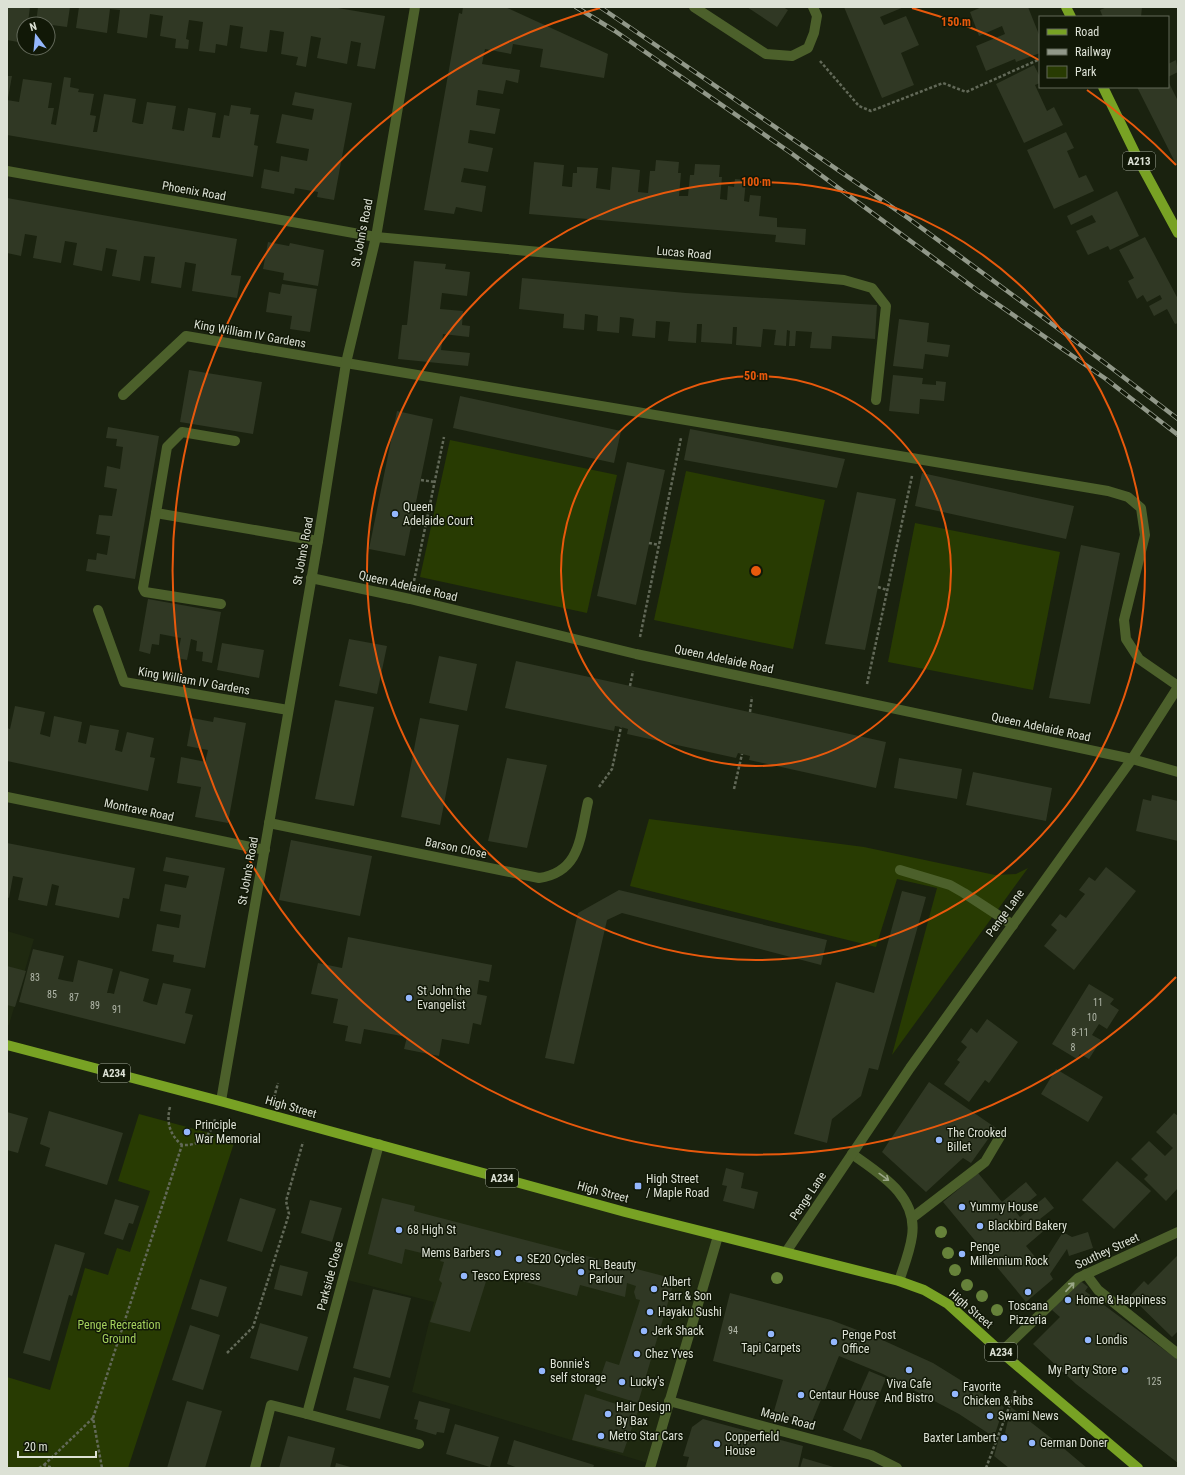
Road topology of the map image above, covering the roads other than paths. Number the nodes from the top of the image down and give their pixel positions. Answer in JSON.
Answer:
{"nodes":[{"id":1,"x":415,"y":7,"type":"edge"},
{"id":2,"x":694,"y":7,"type":"edge"},
{"id":3,"x":813,"y":7,"type":"edge"},
{"id":4,"x":1103,"y":88,"type":"edge"},
{"id":5,"x":7,"y":171,"type":"edge"},
{"id":6,"x":1178,"y":233,"type":"edge"},
{"id":7,"x":376,"y":237,"type":"junction"},
{"id":8,"x":346,"y":364,"type":"junction"},
{"id":9,"x":123,"y":395,"type":"dead end"},
{"id":10,"x":876,"y":400,"type":"dead end"},
{"id":11,"x":235,"y":441,"type":"dead end"},
{"id":12,"x":156,"y":513,"type":"junction"},
{"id":13,"x":318,"y":541,"type":"junction"},
{"id":14,"x":311,"y":578,"type":"junction"},
{"id":15,"x":221,"y":604,"type":"dead end"},
{"id":16,"x":98,"y":610,"type":"dead end"},
{"id":17,"x":1178,"y":686,"type":"edge"},
{"id":18,"x":288,"y":710,"type":"junction"},
{"id":19,"x":1132,"y":760,"type":"junction"},
{"id":20,"x":1178,"y":772,"type":"edge"},
{"id":21,"x":7,"y":796,"type":"edge"},
{"id":22,"x":588,"y":802,"type":"road end"},
{"id":23,"x":269,"y":823,"type":"junction"},
{"id":24,"x":265,"y":850,"type":"junction"},
{"id":25,"x":900,"y":870,"type":"dead end"},
{"id":26,"x":1013,"y":925,"type":"junction"},
{"id":27,"x":7,"y":1045,"type":"edge"},
{"id":28,"x":221,"y":1101,"type":"junction"},
{"id":29,"x":1001,"y":1135,"type":"dead end"},
{"id":30,"x":379,"y":1144,"type":"junction"},
{"id":31,"x":852,"y":1154,"type":"junction"},
{"id":32,"x":912,"y":1218,"type":"junction"},
{"id":33,"x":1178,"y":1232,"type":"edge"},
{"id":34,"x":718,"y":1236,"type":"junction"},
{"id":35,"x":786,"y":1252,"type":"junction"},
{"id":36,"x":1086,"y":1274,"type":"junction"},
{"id":37,"x":899,"y":1280,"type":"junction"},
{"id":38,"x":1001,"y":1352,"type":"junction"},
{"id":39,"x":1178,"y":1354,"type":"edge"},
{"id":40,"x":670,"y":1401,"type":"junction"},
{"id":41,"x":306,"y":1414,"type":"junction"},
{"id":42,"x":419,"y":1444,"type":"dead end"},
{"id":43,"x":255,"y":1468,"type":"edge"},
{"id":44,"x":650,"y":1468,"type":"edge"},
{"id":45,"x":898,"y":1468,"type":"edge"},
{"id":46,"x":1138,"y":1468,"type":"edge"}],
"edges":[{"from":1,"to":7,"type":"street","name":"St John's Road"},
{"from":2,"to":3,"type":"street"},
{"from":4,"to":6,"type":"main road","number":"A213"},
{"from":5,"to":7,"type":"street","name":"Phoenix Road"},
{"from":7,"to":8,"type":"street","name":"St John's Road"},
{"from":7,"to":10,"type":"street","name":"Lucas Road"},
{"from":8,"to":9,"type":"street","name":"King William IV Gardens"},
{"from":8,"to":13,"type":"street","name":"St John's Road"},
{"from":8,"to":17,"type":"street"},
{"from":11,"to":12,"type":"street"},
{"from":12,"to":13,"type":"street"},
{"from":12,"to":15,"type":"street"},
{"from":13,"to":14,"type":"street","name":"St John's Road"},
{"from":14,"to":18,"type":"street","name":"St John's Road"},
{"from":14,"to":19,"type":"street","name":"Queen Adelaide Road"},
{"from":16,"to":18,"type":"street","name":"King William IV Gardens"},
{"from":17,"to":19,"type":"street","name":"Penge Lane"},
{"from":18,"to":23,"type":"street","name":"St John's Road"},
{"from":19,"to":20,"type":"street","name":"Queen Adelaide Road"},
{"from":19,"to":26,"type":"street","name":"Penge Lane"},
{"from":21,"to":24,"type":"street","name":"Montrave Road"},
{"from":22,"to":23,"type":"street","name":"Barson Close"},
{"from":23,"to":24,"type":"street","name":"St John's Road"},
{"from":24,"to":28,"type":"street","name":"St John's Road"},
{"from":25,"to":26,"type":"street"},
{"from":26,"to":31,"type":"street","name":"Penge Lane"},
{"from":27,"to":28,"type":"main road","name":"High Street","number":"A234"},
{"from":28,"to":30,"type":"main road","name":"High Street","number":"A234"},
{"from":29,"to":32,"type":"street"},
{"from":30,"to":34,"type":"main road","name":"High Street","number":"A234"},
{"from":30,"to":41,"type":"street","name":"Parkside Close"},
{"from":31,"to":32,"type":"street","one_way":true},
{"from":31,"to":35,"type":"street","name":"Penge Lane"},
{"from":32,"to":37,"type":"street"},
{"from":33,"to":36,"type":"street","name":"Southey Street"},
{"from":34,"to":35,"type":"main road","name":"High Street","number":"A234"},
{"from":34,"to":40,"type":"street"},
{"from":35,"to":37,"type":"main road","name":"High Street","number":"A234"},
{"from":38,"to":36,"type":"street","name":"Southey Street","one_way":true},
{"from":36,"to":39,"type":"street"},
{"from":37,"to":38,"type":"main road","name":"High Street","number":"A234"},
{"from":38,"to":46,"type":"main road","name":"High Street","number":"A234"},
{"from":40,"to":44,"type":"street"},
{"from":40,"to":45,"type":"street","name":"Maple Road"},
{"from":41,"to":42,"type":"street"},
{"from":41,"to":43,"type":"street"}]}
